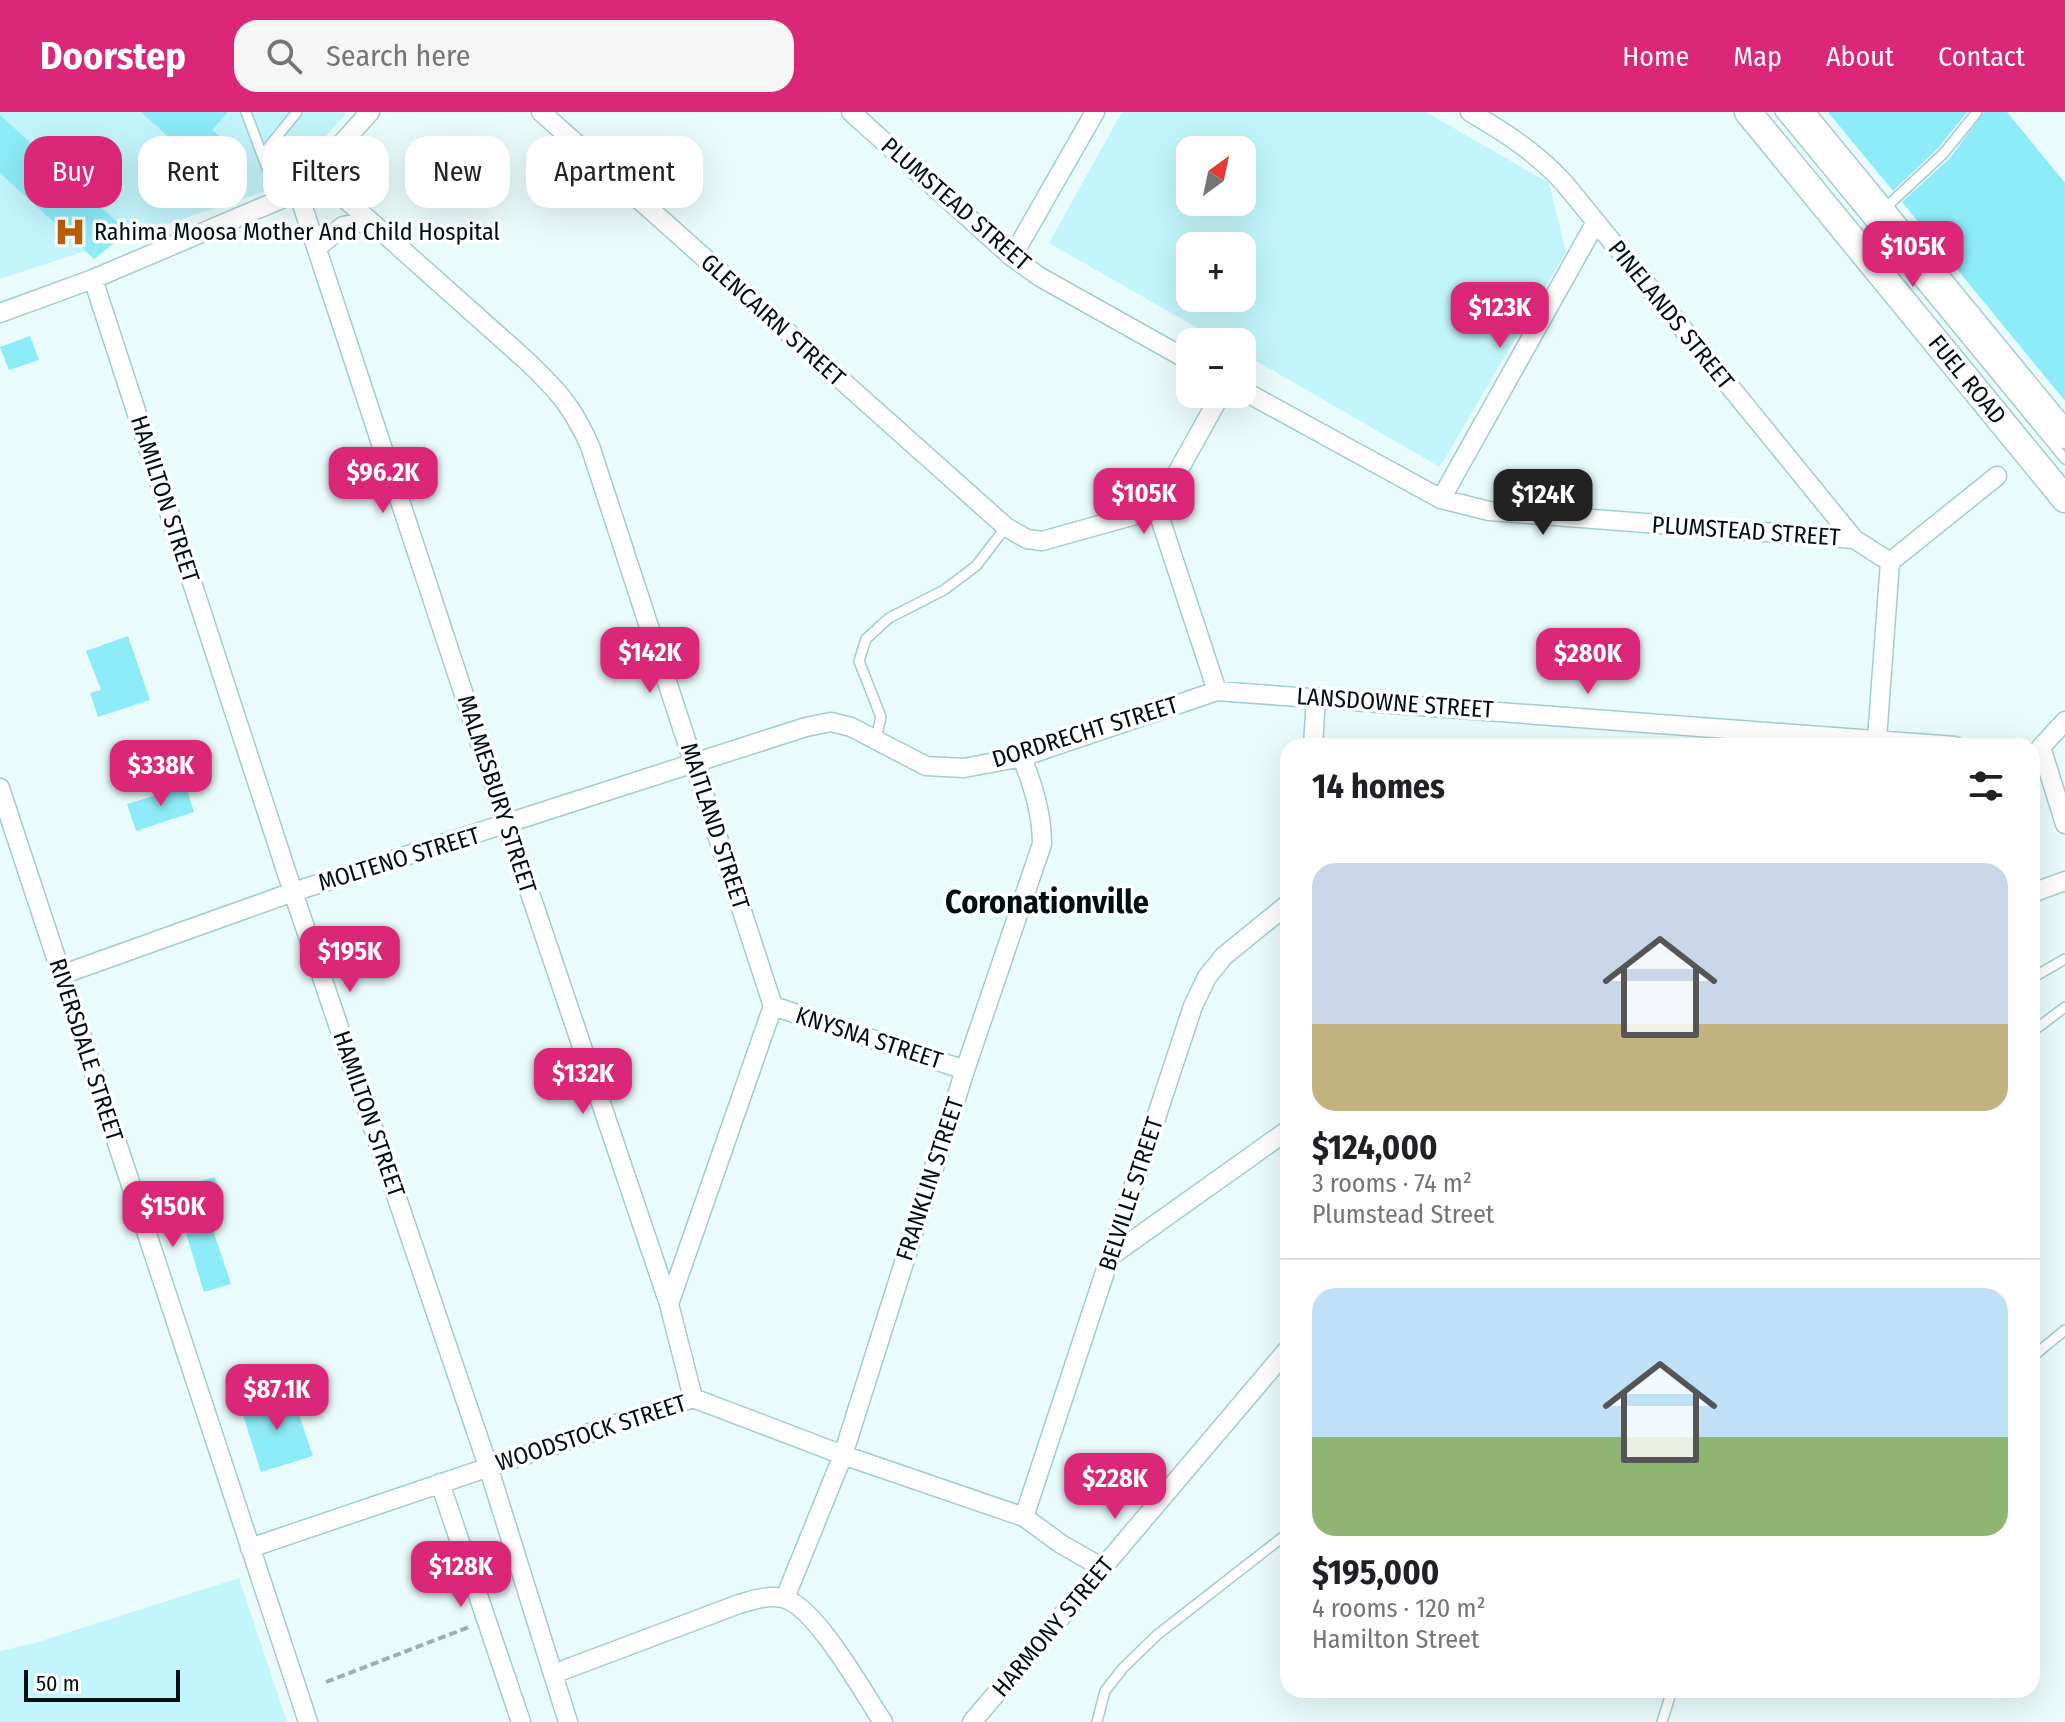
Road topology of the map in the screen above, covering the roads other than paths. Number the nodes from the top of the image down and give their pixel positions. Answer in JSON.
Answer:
{"nodes":[{"id":1,"x":246,"y":112,"type":"edge"},
{"id":2,"x":297,"y":112,"type":"edge"},
{"id":3,"x":370,"y":112,"type":"edge"},
{"id":4,"x":541,"y":112,"type":"edge"},
{"id":5,"x":851,"y":112,"type":"edge"},
{"id":6,"x":1095,"y":112,"type":"edge"},
{"id":7,"x":1470,"y":112,"type":"edge"},
{"id":8,"x":1748,"y":112,"type":"edge"},
{"id":9,"x":1780,"y":112,"type":"edge"},
{"id":10,"x":1800,"y":112,"type":"edge"},
{"id":11,"x":1977,"y":112,"type":"edge"},
{"id":12,"x":348,"y":136,"type":"edge"},
{"id":13,"x":262,"y":155,"type":"joint"},
{"id":14,"x":263,"y":207,"type":"edge"},
{"id":15,"x":304,"y":208,"type":"edge"},
{"id":16,"x":355,"y":208,"type":"edge"},
{"id":17,"x":1882,"y":212,"type":"junction"},
{"id":18,"x":369,"y":221,"type":"junction"},
{"id":19,"x":1596,"y":222,"type":"junction"},
{"id":20,"x":318,"y":247,"type":"junction"},
{"id":21,"x":1012,"y":257,"type":"junction"},
{"id":22,"x":93,"y":279,"type":"junction"},
{"id":23,"x":0,"y":313,"type":"edge"},
{"id":24,"x":1176,"y":353,"type":"edge"},
{"id":25,"x":1256,"y":398,"type":"edge"},
{"id":26,"x":1213,"y":408,"type":"edge"},
{"id":27,"x":2065,"y":435,"type":"edge"},
{"id":28,"x":2065,"y":459,"type":"edge"},
{"id":29,"x":1997,"y":476,"type":"dead end"},
{"id":30,"x":1441,"y":499,"type":"junction"},
{"id":31,"x":2065,"y":499,"type":"edge"},
{"id":32,"x":1157,"y":509,"type":"junction"},
{"id":33,"x":1006,"y":527,"type":"junction"},
{"id":34,"x":1854,"y":539,"type":"junction"},
{"id":35,"x":1890,"y":562,"type":"junction"},
{"id":36,"x":1217,"y":691,"type":"junction"},
{"id":37,"x":1316,"y":697,"type":"junction"},
{"id":38,"x":2065,"y":721,"type":"edge"},
{"id":39,"x":876,"y":738,"type":"junction"},
{"id":40,"x":1313,"y":738,"type":"edge"},
{"id":41,"x":1864,"y":738,"type":"edge"},
{"id":42,"x":1877,"y":738,"type":"edge"},
{"id":43,"x":2040,"y":744,"type":"edge"},
{"id":44,"x":1022,"y":757,"type":"junction"},
{"id":45,"x":2040,"y":758,"type":"edge"},
{"id":46,"x":694,"y":763,"type":"junction"},
{"id":47,"x":0,"y":788,"type":"edge"},
{"id":48,"x":2065,"y":824,"type":"edge"},
{"id":49,"x":507,"y":825,"type":"junction"},
{"id":50,"x":2065,"y":881,"type":"edge"},
{"id":51,"x":2040,"y":890,"type":"edge"},
{"id":52,"x":293,"y":892,"type":"junction"},
{"id":53,"x":1280,"y":910,"type":"edge"},
{"id":54,"x":2065,"y":959,"type":"edge"},
{"id":55,"x":2040,"y":973,"type":"edge"},
{"id":56,"x":61,"y":975,"type":"junction"},
{"id":57,"x":773,"y":1006,"type":"junction"},
{"id":58,"x":2065,"y":1007,"type":"edge"},
{"id":59,"x":2040,"y":1026,"type":"edge"},
{"id":60,"x":965,"y":1070,"type":"junction"},
{"id":61,"x":1280,"y":1136,"type":"edge"},
{"id":62,"x":1111,"y":1256,"type":"junction"},
{"id":63,"x":669,"y":1304,"type":"junction"},
{"id":64,"x":2065,"y":1330,"type":"edge"},
{"id":65,"x":2040,"y":1350,"type":"edge"},
{"id":66,"x":1280,"y":1358,"type":"edge"},
{"id":67,"x":693,"y":1398,"type":"junction"},
{"id":68,"x":843,"y":1455,"type":"junction"},
{"id":69,"x":488,"y":1466,"type":"junction"},
{"id":70,"x":440,"y":1483,"type":"junction"},
{"id":71,"x":1024,"y":1517,"type":"junction"},
{"id":72,"x":1280,"y":1539,"type":"edge"},
{"id":73,"x":250,"y":1548,"type":"junction"},
{"id":74,"x":1103,"y":1568,"type":"junction"},
{"id":75,"x":785,"y":1598,"type":"junction"},
{"id":76,"x":553,"y":1674,"type":"junction"},
{"id":77,"x":1670,"y":1698,"type":"edge"},
{"id":78,"x":308,"y":1722,"type":"edge"},
{"id":79,"x":521,"y":1722,"type":"edge"},
{"id":80,"x":568,"y":1722,"type":"edge"},
{"id":81,"x":883,"y":1722,"type":"edge"},
{"id":82,"x":972,"y":1722,"type":"edge"},
{"id":83,"x":1097,"y":1722,"type":"edge"},
{"id":84,"x":1662,"y":1722,"type":"edge"}],
"edges":[{"from":1,"to":13,"type":"lane"},
{"from":2,"to":13,"type":"lane"},
{"from":3,"to":12,"type":"street"},
{"from":4,"to":33,"type":"street","name":"GLENCAIRN STREET"},
{"from":5,"to":21,"type":"street","name":"PLUMSTEAD STREET"},
{"from":6,"to":21,"type":"street"},
{"from":7,"to":19,"type":"street","name":"PINELANDS STREET"},
{"from":8,"to":31,"type":"main road","name":"FUEL ROAD"},
{"from":9,"to":28,"type":"lane"},
{"from":10,"to":17,"type":"main road","name":"FUEL ROAD"},
{"from":11,"to":17,"type":"lane"},
{"from":14,"to":22,"type":"street"},
{"from":15,"to":20,"type":"street","name":"MALMESBURY STREET"},
{"from":16,"to":18,"type":"street","name":"MAITLAND STREET"},
{"from":17,"to":27,"type":"main road","name":"FUEL ROAD"},
{"from":18,"to":20,"type":"street"},
{"from":18,"to":46,"type":"street","name":"MAITLAND STREET"},
{"from":19,"to":30,"type":"street"},
{"from":19,"to":34,"type":"street","name":"PINELANDS STREET"},
{"from":20,"to":49,"type":"street","name":"MALMESBURY STREET"},
{"from":21,"to":24,"type":"street","name":"PLUMSTEAD STREET"},
{"from":22,"to":23,"type":"street"},
{"from":22,"to":52,"type":"street","name":"HAMILTON STREET"},
{"from":25,"to":30,"type":"street","name":"PLUMSTEAD STREET"},
{"from":26,"to":32,"type":"street"},
{"from":29,"to":35,"type":"street"},
{"from":30,"to":34,"type":"street","name":"PLUMSTEAD STREET"},
{"from":32,"to":33,"type":"street"},
{"from":32,"to":36,"type":"street"},
{"from":33,"to":39,"type":"lane"},
{"from":34,"to":35,"type":"street","name":"PLUMSTEAD STREET"},
{"from":35,"to":42,"type":"street"},
{"from":36,"to":37,"type":"street","name":"LANSDOWNE STREET"},
{"from":36,"to":44,"type":"street","name":"DORDRECHT STREET"},
{"from":37,"to":40,"type":"street"},
{"from":37,"to":41,"type":"street","name":"LANSDOWNE STREET"},
{"from":38,"to":43,"type":"street"},
{"from":39,"to":44,"type":"street","name":"DORDRECHT STREET"},
{"from":39,"to":46,"type":"street","name":"MOLTENO STREET"},
{"from":44,"to":60,"type":"street","name":"FRANKLIN STREET"},
{"from":45,"to":48,"type":"street"},
{"from":46,"to":49,"type":"street","name":"MOLTENO STREET"},
{"from":46,"to":57,"type":"street","name":"MAITLAND STREET"},
{"from":47,"to":56,"type":"street","name":"RIVERSDALE STREET"},
{"from":49,"to":52,"type":"street","name":"MOLTENO STREET"},
{"from":49,"to":63,"type":"street","name":"MALMESBURY STREET"},
{"from":50,"to":51,"type":"street"},
{"from":52,"to":56,"type":"street","name":"MOLTENO STREET"},
{"from":52,"to":69,"type":"street","name":"HAMILTON STREET"},
{"from":53,"to":62,"type":"street","name":"BELVILLE STREET"},
{"from":54,"to":55,"type":"lane"},
{"from":56,"to":73,"type":"street","name":"RIVERSDALE STREET"},
{"from":57,"to":60,"type":"street","name":"KNYSNA STREET"},
{"from":57,"to":63,"type":"street"},
{"from":58,"to":59,"type":"lane"},
{"from":60,"to":68,"type":"street","name":"FRANKLIN STREET"},
{"from":61,"to":62,"type":"street"},
{"from":62,"to":71,"type":"street","name":"BELVILLE STREET"},
{"from":63,"to":67,"type":"street","name":"MALMESBURY STREET"},
{"from":64,"to":65,"type":"lane"},
{"from":66,"to":74,"type":"street","name":"HARMONY STREET"},
{"from":67,"to":68,"type":"street","name":"WOODSTOCK STREET"},
{"from":67,"to":69,"type":"street","name":"WOODSTOCK STREET"},
{"from":68,"to":71,"type":"street","name":"WOODSTOCK STREET"},
{"from":68,"to":75,"type":"street","name":"FRANKLIN STREET"},
{"from":69,"to":70,"type":"street","name":"WOODSTOCK STREET"},
{"from":69,"to":76,"type":"street","name":"HAMILTON STREET"},
{"from":70,"to":73,"type":"street","name":"WOODSTOCK STREET"},
{"from":70,"to":79,"type":"street"},
{"from":71,"to":74,"type":"street","name":"WOODSTOCK STREET"},
{"from":72,"to":83,"type":"lane"},
{"from":73,"to":78,"type":"street","name":"RIVERSDALE STREET"},
{"from":74,"to":82,"type":"street","name":"HARMONY STREET"},
{"from":75,"to":76,"type":"street"},
{"from":75,"to":81,"type":"street"},
{"from":76,"to":80,"type":"street","name":"HAMILTON STREET"},
{"from":77,"to":84,"type":"lane"}]}
